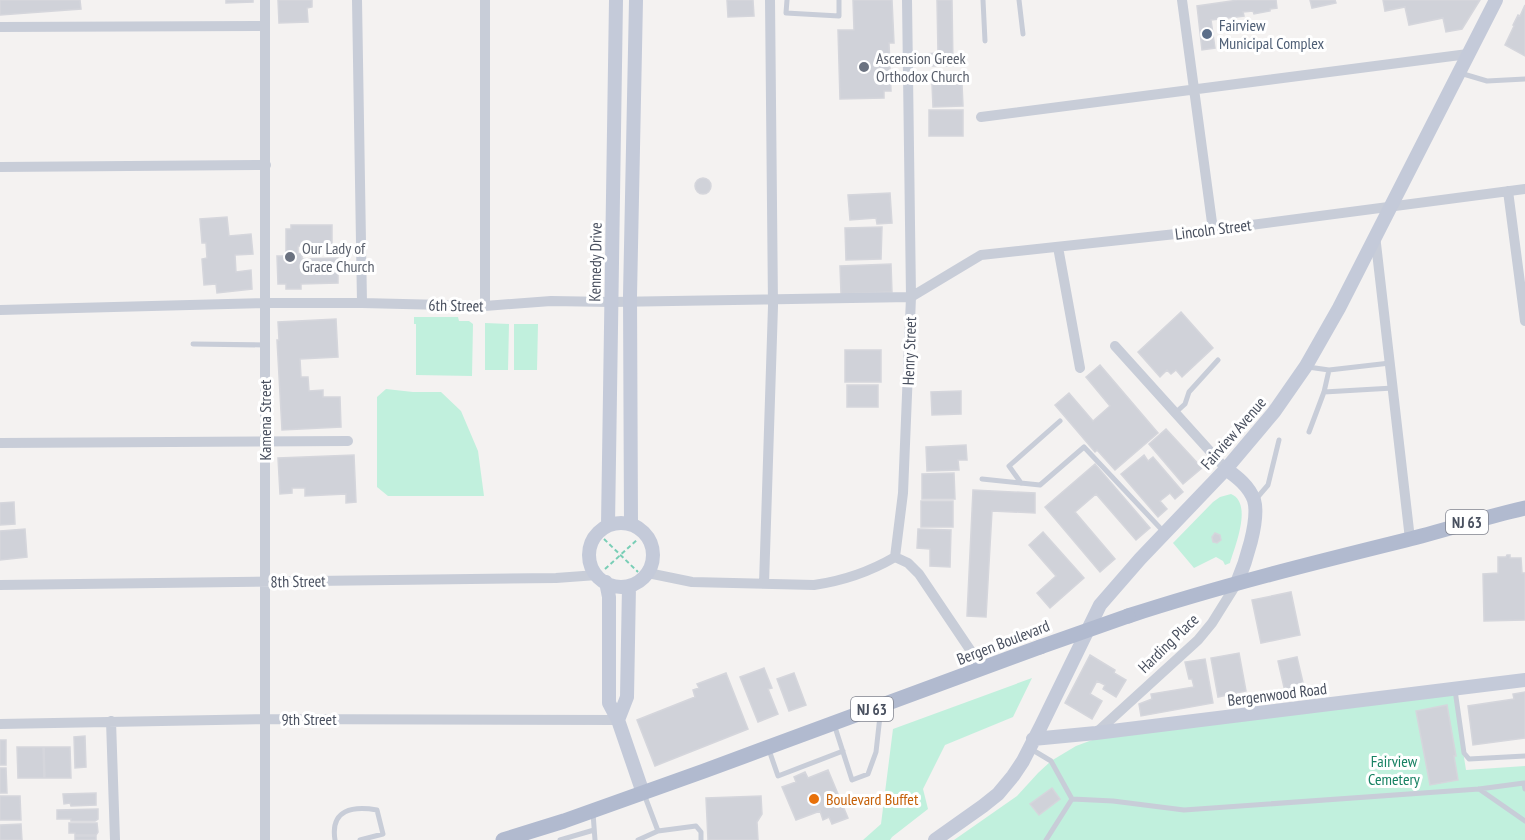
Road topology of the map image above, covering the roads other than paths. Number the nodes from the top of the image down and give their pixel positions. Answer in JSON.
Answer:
{"nodes":[{"id":1,"x":265,"y":0,"type":"edge"},
{"id":2,"x":357,"y":0,"type":"edge"},
{"id":3,"x":484,"y":0,"type":"edge"},
{"id":4,"x":616,"y":0,"type":"edge"},
{"id":5,"x":636,"y":0,"type":"edge"},
{"id":6,"x":770,"y":0,"type":"edge"},
{"id":7,"x":787,"y":0,"type":"edge"},
{"id":8,"x":839,"y":0,"type":"edge"},
{"id":9,"x":907,"y":0,"type":"edge"},
{"id":10,"x":984,"y":0,"type":"edge"},
{"id":11,"x":1019,"y":0,"type":"edge"},
{"id":12,"x":1182,"y":0,"type":"edge"},
{"id":13,"x":1496,"y":0,"type":"edge"},
{"id":14,"x":635,"y":23,"type":"junction"},
{"id":15,"x":616,"y":24,"type":"junction"},
{"id":16,"x":265,"y":26,"type":"junction"},
{"id":17,"x":0,"y":27,"type":"edge"},
{"id":18,"x":1023,"y":34,"type":"dead end"},
{"id":19,"x":985,"y":41,"type":"dead end"},
{"id":20,"x":1468,"y":54,"type":"junction"},
{"id":21,"x":1459,"y":73,"type":"junction"},
{"id":22,"x":1525,"y":79,"type":"edge"},
{"id":23,"x":1194,"y":89,"type":"junction"},
{"id":24,"x":634,"y":111,"type":"junction"},
{"id":25,"x":615,"y":113,"type":"junction"},
{"id":26,"x":981,"y":117,"type":"dead end"},
{"id":27,"x":266,"y":165,"type":"junction"},
{"id":28,"x":0,"y":167,"type":"edge"},
{"id":29,"x":1525,"y":189,"type":"edge"},
{"id":30,"x":1508,"y":191,"type":"junction"},
{"id":31,"x":613,"y":194,"type":"junction"},
{"id":32,"x":632,"y":194,"type":"junction"},
{"id":33,"x":1390,"y":207,"type":"junction"},
{"id":34,"x":1214,"y":230,"type":"junction"},
{"id":35,"x":1376,"y":235,"type":"junction"},
{"id":36,"x":1059,"y":247,"type":"junction"},
{"id":37,"x":911,"y":297,"type":"junction"},
{"id":38,"x":773,"y":299,"type":"junction"},
{"id":39,"x":630,"y":301,"type":"junction"},
{"id":40,"x":611,"y":302,"type":"junction"},
{"id":41,"x":265,"y":303,"type":"junction"},
{"id":42,"x":362,"y":303,"type":"junction"},
{"id":43,"x":485,"y":306,"type":"junction"},
{"id":44,"x":0,"y":310,"type":"edge"},
{"id":45,"x":1525,"y":321,"type":"edge"},
{"id":46,"x":193,"y":344,"type":"dead end"},
{"id":47,"x":265,"y":345,"type":"junction"},
{"id":48,"x":1115,"y":346,"type":"dead end"},
{"id":49,"x":1218,"y":360,"type":"dead end"},
{"id":50,"x":1390,"y":363,"type":"junction"},
{"id":51,"x":1306,"y":366,"type":"junction"},
{"id":52,"x":1080,"y":368,"type":"dead end"},
{"id":53,"x":1329,"y":370,"type":"junction"},
{"id":54,"x":1393,"y":388,"type":"junction"},
{"id":55,"x":1324,"y":392,"type":"junction"},
{"id":56,"x":1174,"y":414,"type":"junction"},
{"id":57,"x":1060,"y":421,"type":"dead end"},
{"id":58,"x":1309,"y":432,"type":"dead end"},
{"id":59,"x":1279,"y":440,"type":"dead end"},
{"id":60,"x":264,"y":441,"type":"junction"},
{"id":61,"x":348,"y":441,"type":"dead end"},
{"id":62,"x":0,"y":443,"type":"edge"},
{"id":63,"x":1226,"y":469,"type":"junction"},
{"id":64,"x":982,"y":479,"type":"dead end"},
{"id":65,"x":1021,"y":483,"type":"junction"},
{"id":66,"x":1254,"y":501,"type":"junction"},
{"id":67,"x":1525,"y":508,"type":"edge"},
{"id":68,"x":631,"y":524,"type":"junction"},
{"id":69,"x":606,"y":532,"type":"junction"},
{"id":70,"x":1165,"y":532,"type":"junction"},
{"id":71,"x":1410,"y":539,"type":"junction"},
{"id":72,"x":895,"y":557,"type":"junction"},
{"id":73,"x":643,"y":572,"type":"junction"},
{"id":74,"x":602,"y":576,"type":"junction"},
{"id":75,"x":265,"y":581,"type":"junction"},
{"id":76,"x":1237,"y":583,"type":"junction"},
{"id":77,"x":764,"y":584,"type":"junction"},
{"id":78,"x":0,"y":585,"type":"edge"},
{"id":79,"x":628,"y":586,"type":"junction"},
{"id":80,"x":983,"y":669,"type":"junction"},
{"id":81,"x":1525,"y":680,"type":"edge"},
{"id":82,"x":1454,"y":689,"type":"junction"},
{"id":83,"x":881,"y":706,"type":"junction"},
{"id":84,"x":264,"y":719,"type":"junction"},
{"id":85,"x":618,"y":720,"type":"junction"},
{"id":86,"x":111,"y":721,"type":"junction"},
{"id":87,"x":834,"y":723,"type":"junction"},
{"id":88,"x":0,"y":724,"type":"edge"},
{"id":89,"x":1096,"y":733,"type":"junction"},
{"id":90,"x":1031,"y":744,"type":"junction"},
{"id":91,"x":768,"y":747,"type":"junction"},
{"id":92,"x":843,"y":751,"type":"junction"},
{"id":93,"x":1525,"y":756,"type":"edge"},
{"id":94,"x":1479,"y":789,"type":"junction"},
{"id":95,"x":1525,"y":789,"type":"edge"},
{"id":96,"x":643,"y":793,"type":"junction"},
{"id":97,"x":1072,"y":799,"type":"junction"},
{"id":98,"x":593,"y":811,"type":"junction"},
{"id":99,"x":1525,"y":821,"type":"edge"},
{"id":100,"x":594,"y":830,"type":"junction"},
{"id":101,"x":658,"y":831,"type":"junction"},
{"id":102,"x":520,"y":837,"type":"edge"},
{"id":103,"x":115,"y":840,"type":"edge"},
{"id":104,"x":265,"y":840,"type":"edge"},
{"id":105,"x":335,"y":840,"type":"edge"},
{"id":106,"x":360,"y":840,"type":"edge"},
{"id":107,"x":503,"y":840,"type":"edge"},
{"id":108,"x":560,"y":840,"type":"edge"},
{"id":109,"x":595,"y":840,"type":"edge"},
{"id":110,"x":638,"y":840,"type":"edge"},
{"id":111,"x":701,"y":840,"type":"edge"},
{"id":112,"x":935,"y":840,"type":"edge"},
{"id":113,"x":1046,"y":840,"type":"edge"}],
"edges":[{"from":1,"to":16,"type":"street","name":"Kamena Street"},
{"from":2,"to":42,"type":"street"},
{"from":3,"to":43,"type":"street"},
{"from":4,"to":15,"type":"street","name":"Kennedy Drive"},
{"from":5,"to":14,"type":"street"},
{"from":6,"to":38,"type":"street"},
{"from":7,"to":8,"type":"lane"},
{"from":9,"to":37,"type":"street","name":"Henry Street"},
{"from":10,"to":19,"type":"lane"},
{"from":11,"to":18,"type":"lane"},
{"from":12,"to":23,"type":"street"},
{"from":13,"to":20,"type":"street","name":"Fairview Avenue"},
{"from":14,"to":15,"type":"street"},
{"from":14,"to":24,"type":"street"},
{"from":15,"to":25,"type":"street","name":"Kennedy Drive"},
{"from":16,"to":17,"type":"street"},
{"from":16,"to":27,"type":"street","name":"Kamena Street"},
{"from":20,"to":21,"type":"street","name":"Fairview Avenue"},
{"from":20,"to":23,"type":"street"},
{"from":21,"to":22,"type":"lane"},
{"from":21,"to":33,"type":"street","name":"Fairview Avenue"},
{"from":23,"to":26,"type":"street"},
{"from":23,"to":34,"type":"street"},
{"from":24,"to":25,"type":"street"},
{"from":24,"to":32,"type":"street"},
{"from":25,"to":31,"type":"street","name":"Kennedy Drive"},
{"from":27,"to":28,"type":"street"},
{"from":27,"to":41,"type":"street","name":"Kamena Street"},
{"from":29,"to":30,"type":"street","name":"Lincoln Street"},
{"from":30,"to":33,"type":"street","name":"Lincoln Street"},
{"from":30,"to":45,"type":"street"},
{"from":31,"to":32,"type":"street"},
{"from":31,"to":40,"type":"street","name":"Kennedy Drive"},
{"from":32,"to":39,"type":"street"},
{"from":33,"to":34,"type":"street","name":"Lincoln Street"},
{"from":33,"to":35,"type":"street","name":"Fairview Avenue"},
{"from":34,"to":36,"type":"street","name":"Lincoln Street"},
{"from":35,"to":50,"type":"street"},
{"from":35,"to":51,"type":"street","name":"Fairview Avenue"},
{"from":36,"to":37,"type":"street","name":"Lincoln Street"},
{"from":36,"to":52,"type":"street"},
{"from":37,"to":38,"type":"street","name":"6th Street"},
{"from":37,"to":72,"type":"street","name":"Henry Street"},
{"from":38,"to":39,"type":"street","name":"6th Street"},
{"from":38,"to":77,"type":"street"},
{"from":39,"to":40,"type":"street","name":"6th Street"},
{"from":39,"to":68,"type":"street"},
{"from":40,"to":43,"type":"street","name":"6th Street"},
{"from":40,"to":69,"type":"street","name":"Kennedy Drive"},
{"from":41,"to":42,"type":"street","name":"6th Street"},
{"from":41,"to":44,"type":"street","name":"6th Street"},
{"from":41,"to":47,"type":"street","name":"Kamena Street"},
{"from":42,"to":43,"type":"street","name":"6th Street"},
{"from":46,"to":47,"type":"lane"},
{"from":47,"to":60,"type":"street","name":"Kamena Street"},
{"from":48,"to":56,"type":"street"},
{"from":49,"to":56,"type":"lane"},
{"from":50,"to":53,"type":"lane"},
{"from":50,"to":54,"type":"street"},
{"from":51,"to":53,"type":"lane"},
{"from":51,"to":63,"type":"street","name":"Fairview Avenue"},
{"from":53,"to":55,"type":"lane"},
{"from":54,"to":55,"type":"lane"},
{"from":54,"to":71,"type":"street"},
{"from":55,"to":58,"type":"lane"},
{"from":56,"to":63,"type":"street"},
{"from":57,"to":65,"type":"lane"},
{"from":59,"to":66,"type":"lane"},
{"from":60,"to":61,"type":"street"},
{"from":60,"to":62,"type":"street"},
{"from":60,"to":75,"type":"street","name":"Kamena Street"},
{"from":63,"to":66,"type":"street"},
{"from":63,"to":70,"type":"street","name":"Fairview Avenue"},
{"from":64,"to":65,"type":"lane"},
{"from":65,"to":70,"type":"lane"},
{"from":66,"to":76,"type":"street","name":"Harding Place"},
{"from":67,"to":71,"type":"main road","name":"Bergen Boulevard","number":"NJ 63"},
{"from":68,"to":69,"type":"street"},
{"from":68,"to":73,"type":"street"},
{"from":69,"to":74,"type":"street"},
{"from":70,"to":90,"type":"street","name":"Fairview Avenue"},
{"from":71,"to":76,"type":"main road","name":"Bergen Boulevard","number":"NJ 63"},
{"from":72,"to":77,"type":"street"},
{"from":72,"to":80,"type":"street"},
{"from":73,"to":77,"type":"street"},
{"from":73,"to":79,"type":"street"},
{"from":74,"to":75,"type":"street","name":"8th Street"},
{"from":74,"to":79,"type":"street"},
{"from":74,"to":85,"type":"street"},
{"from":75,"to":78,"type":"street","name":"8th Street"},
{"from":75,"to":84,"type":"street","name":"Kamena Street"},
{"from":76,"to":80,"type":"main road","name":"Bergen Boulevard","number":"NJ 63","bridge":true},
{"from":76,"to":89,"type":"street","name":"Harding Place"},
{"from":79,"to":85,"type":"street"},
{"from":80,"to":83,"type":"main road","name":"Bergen Boulevard","number":"NJ 63"},
{"from":81,"to":82,"type":"street","name":"Bergenwood Road"},
{"from":82,"to":89,"type":"street","name":"Bergenwood Road"},
{"from":82,"to":93,"type":"lane"},
{"from":83,"to":87,"type":"main road","name":"Bergen Boulevard","number":"NJ 63"},
{"from":83,"to":92,"type":"lane"},
{"from":84,"to":85,"type":"street","name":"9th Street"},
{"from":84,"to":86,"type":"street","name":"9th Street"},
{"from":84,"to":104,"type":"street","name":"Kamena Street"},
{"from":85,"to":96,"type":"street"},
{"from":86,"to":88,"type":"street","name":"9th Street"},
{"from":86,"to":103,"type":"street"},
{"from":87,"to":91,"type":"main road","name":"Bergen Boulevard","number":"NJ 63"},
{"from":87,"to":92,"type":"lane"},
{"from":89,"to":90,"type":"street","name":"Bergenwood Road"},
{"from":90,"to":97,"type":"lane"},
{"from":90,"to":112,"type":"street","name":"Fairview Avenue"},
{"from":91,"to":92,"type":"lane"},
{"from":91,"to":96,"type":"main road","name":"Bergen Boulevard","number":"NJ 63"},
{"from":94,"to":95,"type":"lane"},
{"from":94,"to":97,"type":"lane"},
{"from":94,"to":99,"type":"lane"},
{"from":96,"to":98,"type":"main road","name":"Bergen Boulevard","number":"NJ 63"},
{"from":96,"to":101,"type":"lane"},
{"from":97,"to":113,"type":"lane"},
{"from":98,"to":100,"type":"lane"},
{"from":98,"to":102,"type":"main road","name":"Bergen Boulevard","number":"NJ 63"},
{"from":100,"to":108,"type":"lane"},
{"from":100,"to":109,"type":"lane"},
{"from":101,"to":110,"type":"lane"},
{"from":101,"to":111,"type":"lane"},
{"from":102,"to":107,"type":"main road","name":"Bergen Boulevard","number":"NJ 63"},
{"from":105,"to":106,"type":"lane"}]}
